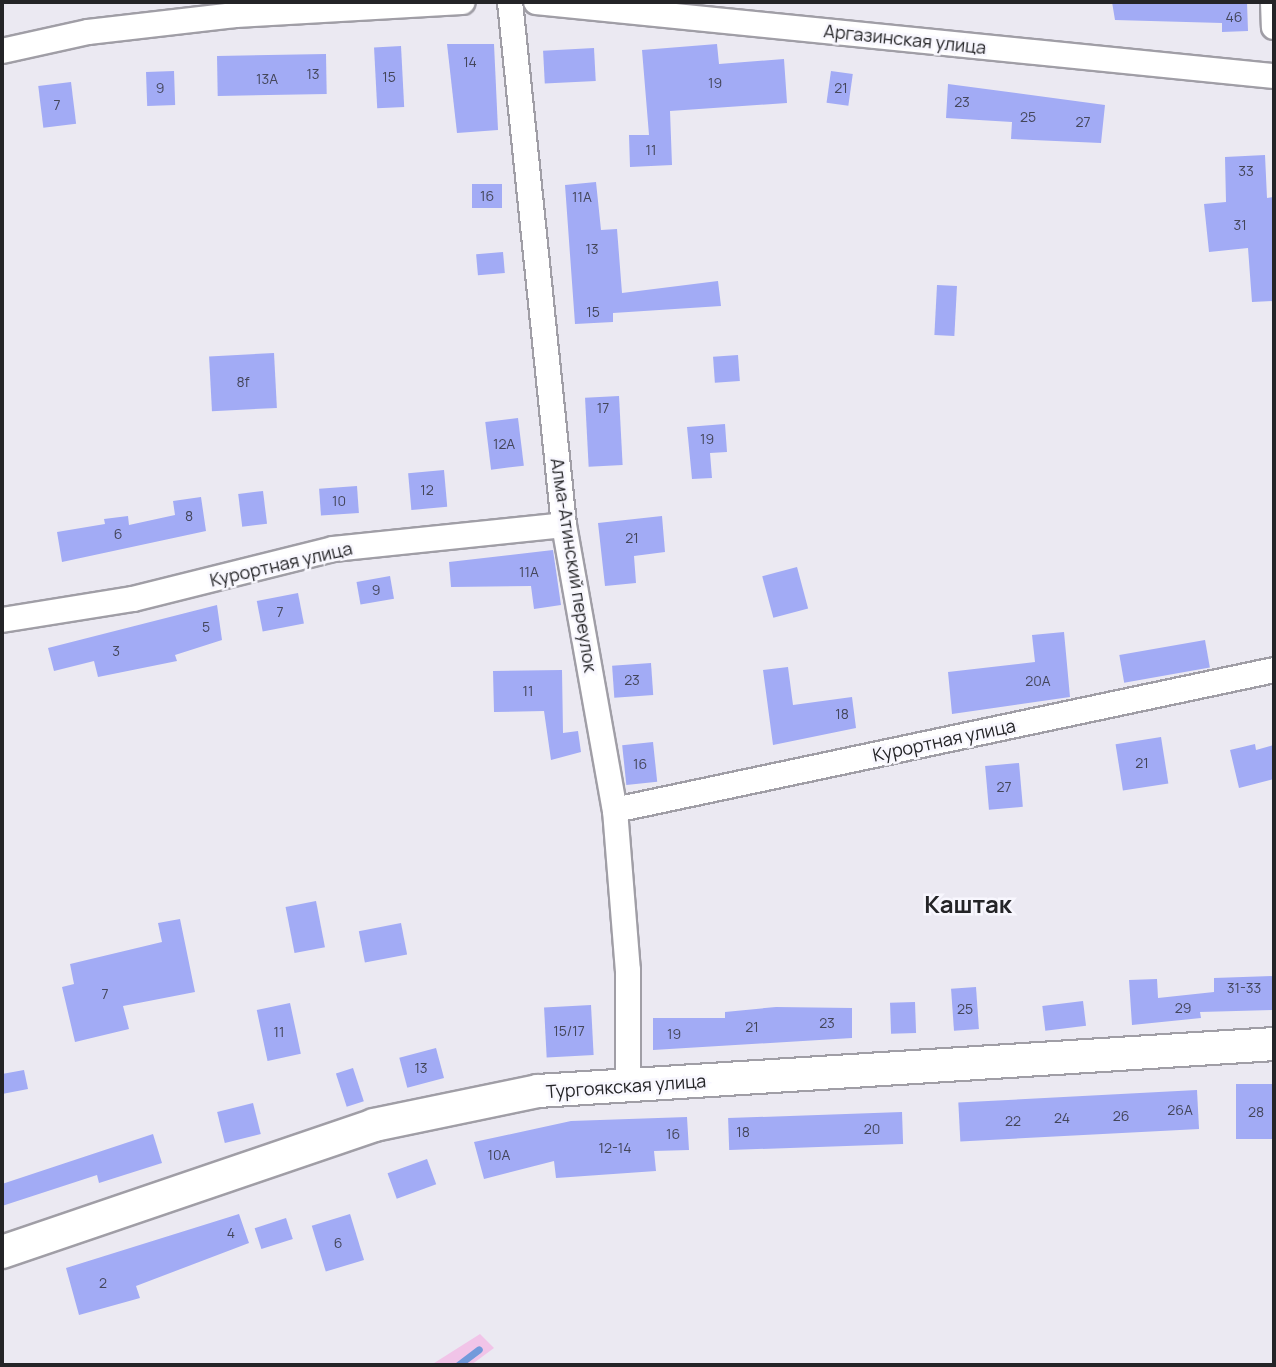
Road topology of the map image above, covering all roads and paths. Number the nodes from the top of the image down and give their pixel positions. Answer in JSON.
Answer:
{"nodes":[{"id":1,"x":463,"y":2,"type":"edge"},
{"id":2,"x":510,"y":2,"type":"edge"},
{"id":3,"x":536,"y":2,"type":"edge"},
{"id":4,"x":1273,"y":2,"type":"edge"},
{"id":5,"x":1274,"y":27,"type":"edge"},
{"id":6,"x":2,"y":51,"type":"edge"},
{"id":7,"x":1274,"y":76,"type":"edge"},
{"id":8,"x":564,"y":525,"type":"junction"},
{"id":9,"x":2,"y":620,"type":"edge"},
{"id":10,"x":1274,"y":670,"type":"edge"},
{"id":11,"x":615,"y":810,"type":"junction"},
{"id":12,"x":1274,"y":1044,"type":"edge"},
{"id":13,"x":628,"y":1086,"type":"junction"},
{"id":14,"x":2,"y":1252,"type":"edge"}],
"edges":[{"from":1,"to":6,"type":"street"},
{"from":2,"to":8,"type":"street","name":"Алма-Атинский переулок"},
{"from":3,"to":7,"type":"street","name":"Аргазинская улица"},
{"from":4,"to":5,"type":"street"},
{"from":8,"to":9,"type":"street","name":"Курортная улица"},
{"from":8,"to":11,"type":"street","name":"Алма-Атинский переулок"},
{"from":10,"to":11,"type":"street","name":"Курортная улица"},
{"from":11,"to":13,"type":"street","name":"Алма-Атинский переулок"},
{"from":12,"to":13,"type":"main road","name":"Тургоякская улица"},
{"from":13,"to":14,"type":"main road","name":"Тургоякская улица"}]}
